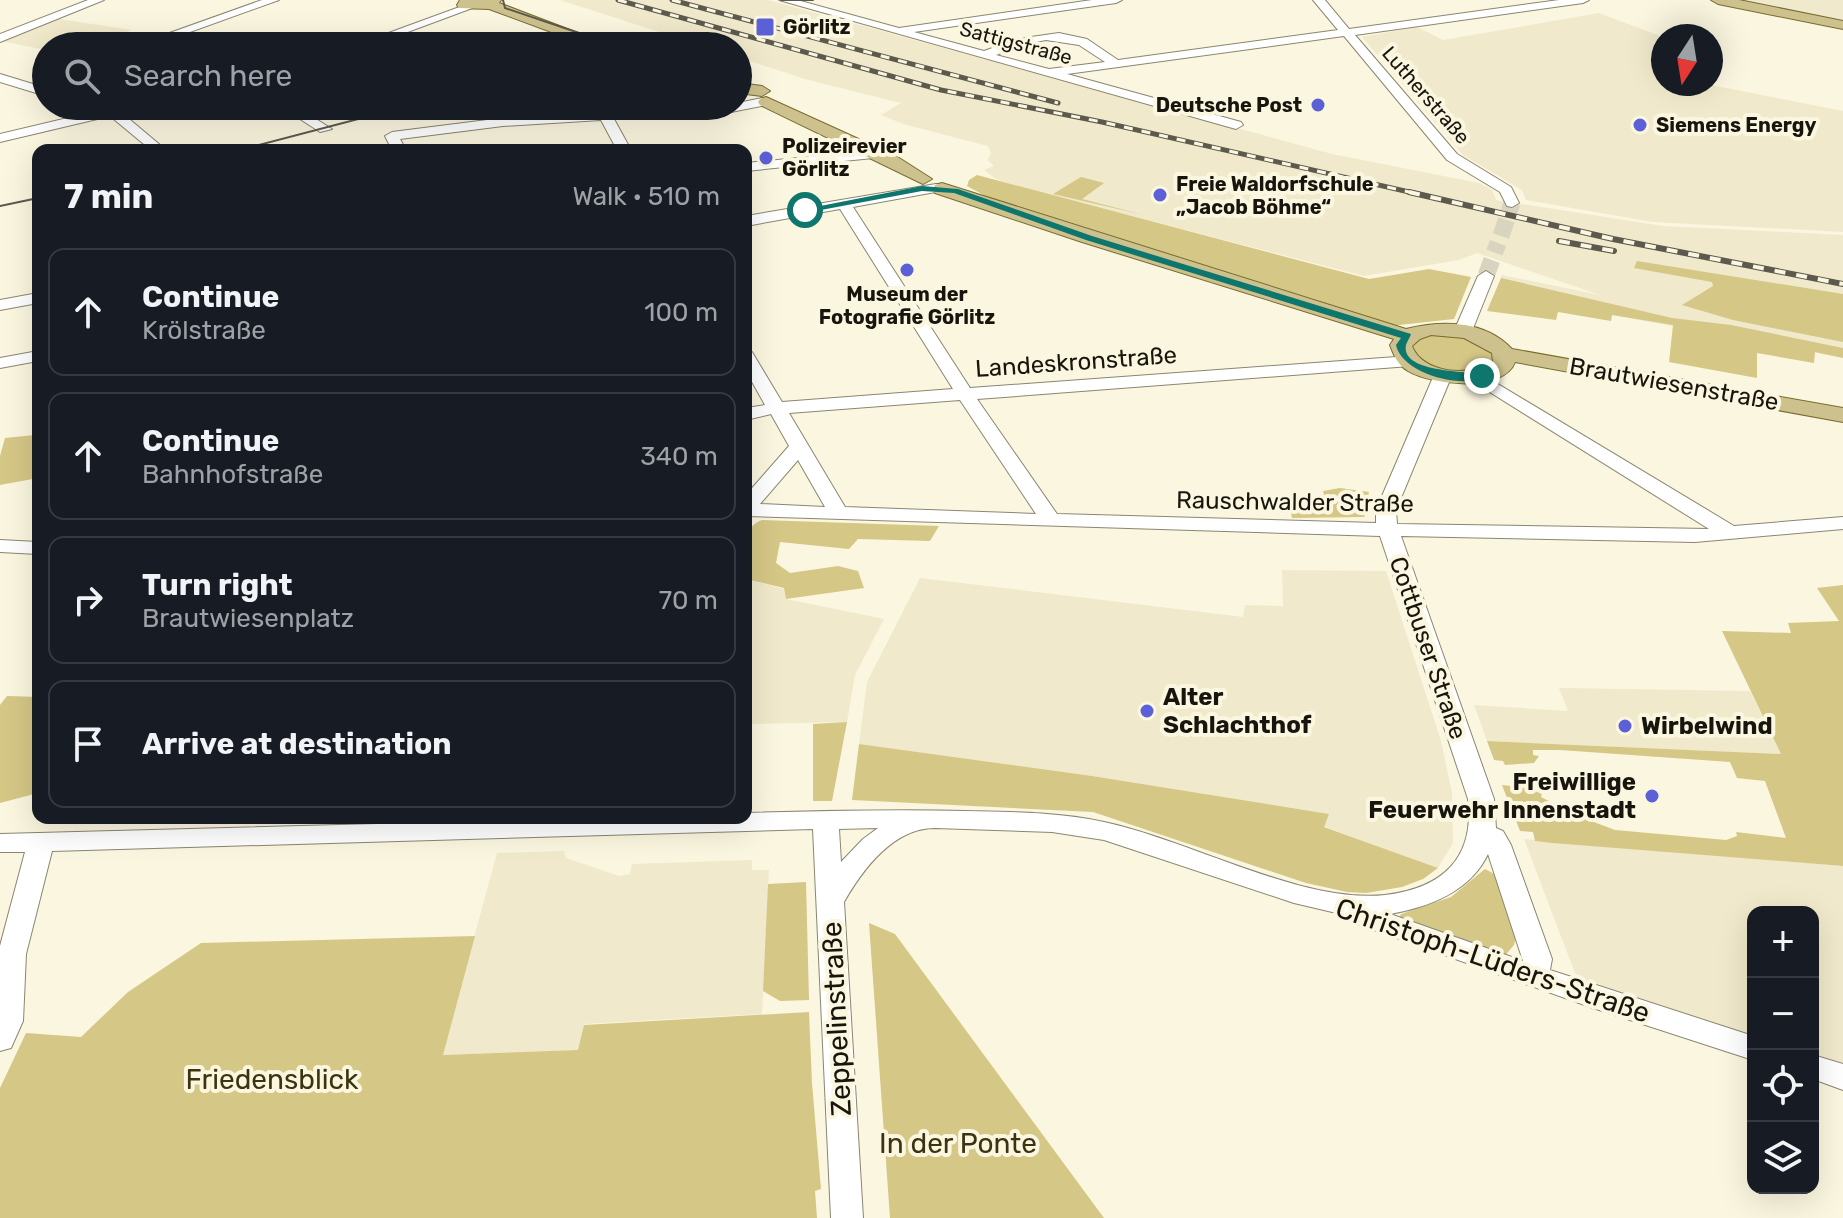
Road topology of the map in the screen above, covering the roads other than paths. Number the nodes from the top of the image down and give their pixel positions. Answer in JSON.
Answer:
{"nodes":[{"id":1,"x":98,"y":0,"type":"edge"},
{"id":2,"x":273,"y":0,"type":"edge"},
{"id":3,"x":810,"y":0,"type":"edge"},
{"id":4,"x":1116,"y":0,"type":"edge"},
{"id":5,"x":1319,"y":0,"type":"edge"},
{"id":6,"x":1583,"y":0,"type":"edge"},
{"id":7,"x":1718,"y":0,"type":"edge"},
{"id":8,"x":791,"y":1,"type":"edge"},
{"id":9,"x":479,"y":2,"type":"edge"},
{"id":10,"x":1080,"y":2,"type":"edge"},
{"id":11,"x":1843,"y":25,"type":"edge"},
{"id":12,"x":895,"y":31,"type":"junction"},
{"id":13,"x":180,"y":32,"type":"edge"},
{"id":14,"x":397,"y":32,"type":"edge"},
{"id":15,"x":562,"y":32,"type":"edge"},
{"id":16,"x":1346,"y":32,"type":"junction"},
{"id":17,"x":0,"y":38,"type":"edge"},
{"id":18,"x":986,"y":55,"type":"junction"},
{"id":19,"x":1114,"y":63,"type":"junction"},
{"id":20,"x":1057,"y":74,"type":"junction"},
{"id":21,"x":0,"y":78,"type":"edge"},
{"id":22,"x":32,"y":82,"type":"edge"},
{"id":23,"x":23,"y":85,"type":"junction"},
{"id":24,"x":32,"y":88,"type":"edge"},
{"id":25,"x":755,"y":97,"type":"edge"},
{"id":26,"x":75,"y":120,"type":"edge"},
{"id":27,"x":123,"y":120,"type":"edge"},
{"id":28,"x":309,"y":120,"type":"edge"},
{"id":29,"x":537,"y":120,"type":"edge"},
{"id":30,"x":608,"y":120,"type":"edge"},
{"id":31,"x":1236,"y":125,"type":"dead end"},
{"id":32,"x":325,"y":129,"type":"dead end"},
{"id":33,"x":0,"y":138,"type":"edge"},
{"id":34,"x":152,"y":144,"type":"edge"},
{"id":35,"x":396,"y":144,"type":"edge"},
{"id":36,"x":621,"y":144,"type":"edge"},
{"id":37,"x":884,"y":157,"type":"junction"},
{"id":38,"x":752,"y":167,"type":"edge"},
{"id":39,"x":936,"y":183,"type":"junction"},
{"id":40,"x":843,"y":203,"type":"junction"},
{"id":41,"x":1512,"y":203,"type":"dead end"},
{"id":42,"x":752,"y":220,"type":"edge"},
{"id":43,"x":1486,"y":276,"type":"tunnel mouth"},
{"id":44,"x":32,"y":299,"type":"edge"},
{"id":45,"x":0,"y":305,"type":"edge"},
{"id":46,"x":1463,"y":331,"type":"junction"},
{"id":47,"x":1407,"y":336,"type":"junction"},
{"id":48,"x":1505,"y":354,"type":"junction"},
{"id":49,"x":32,"y":357,"type":"edge"},
{"id":50,"x":1410,"y":361,"type":"junction"},
{"id":51,"x":0,"y":363,"type":"edge"},
{"id":52,"x":752,"y":366,"type":"edge"},
{"id":53,"x":1443,"y":375,"type":"junction"},
{"id":54,"x":1478,"y":377,"type":"junction"},
{"id":55,"x":966,"y":394,"type":"junction"},
{"id":56,"x":776,"y":408,"type":"junction"},
{"id":57,"x":752,"y":413,"type":"edge"},
{"id":58,"x":1843,"y":415,"type":"edge"},
{"id":59,"x":800,"y":445,"type":"junction"},
{"id":60,"x":752,"y":502,"type":"edge"},
{"id":61,"x":752,"y":509,"type":"edge"},
{"id":62,"x":839,"y":514,"type":"junction"},
{"id":63,"x":1051,"y":521,"type":"junction"},
{"id":64,"x":1843,"y":523,"type":"edge"},
{"id":65,"x":1387,"y":530,"type":"junction"},
{"id":66,"x":1730,"y":533,"type":"junction"},
{"id":67,"x":0,"y":546,"type":"edge"},
{"id":68,"x":32,"y":548,"type":"edge"},
{"id":69,"x":924,"y":820,"type":"junction"},
{"id":70,"x":826,"y":821,"type":"junction"},
{"id":71,"x":752,"y":822,"type":"edge"},
{"id":72,"x":500,"y":824,"type":"edge"},
{"id":73,"x":1484,"y":834,"type":"junction"},
{"id":74,"x":41,"y":841,"type":"junction"},
{"id":75,"x":0,"y":843,"type":"edge"},
{"id":76,"x":830,"y":902,"type":"junction"},
{"id":77,"x":1355,"y":906,"type":"junction"},
{"id":78,"x":1534,"y":976,"type":"junction"},
{"id":79,"x":0,"y":1039,"type":"edge"},
{"id":80,"x":1747,"y":1046,"type":"edge"},
{"id":81,"x":1819,"y":1069,"type":"edge"},
{"id":82,"x":1843,"y":1077,"type":"edge"},
{"id":83,"x":847,"y":1218,"type":"edge"}],
"edges":[{"from":1,"to":17,"type":"street"},
{"from":2,"to":13,"type":"street"},
{"from":3,"to":8,"type":"street"},
{"from":4,"to":10,"type":"street"},
{"from":5,"to":16,"type":"street","name":"Lutherstraße"},
{"from":6,"to":16,"type":"street"},
{"from":7,"to":11,"type":"main road"},
{"from":8,"to":12,"type":"street","name":"Sattigstraße"},
{"from":9,"to":14,"type":"street"},
{"from":9,"to":15,"type":"main road"},
{"from":10,"to":12,"type":"street"},
{"from":12,"to":18,"type":"street","name":"Sattigstraße"},
{"from":16,"to":19,"type":"street"},
{"from":16,"to":41,"type":"street","name":"Lutherstraße"},
{"from":18,"to":19,"type":"street"},
{"from":18,"to":20,"type":"street","name":"Sattigstraße"},
{"from":19,"to":20,"type":"street"},
{"from":20,"to":31,"type":"street","name":"Sattigstraße"},
{"from":21,"to":23,"type":"street"},
{"from":22,"to":23,"type":"street"},
{"from":23,"to":24,"type":"street"},
{"from":25,"to":37,"type":"main road"},
{"from":26,"to":33,"type":"street"},
{"from":27,"to":34,"type":"street"},
{"from":28,"to":32,"type":"street"},
{"from":29,"to":35,"type":"street"},
{"from":30,"to":36,"type":"street"},
{"from":37,"to":38,"type":"street"},
{"from":37,"to":39,"type":"main road"},
{"from":39,"to":40,"type":"street"},
{"from":39,"to":47,"type":"main road"},
{"from":40,"to":42,"type":"street"},
{"from":40,"to":55,"type":"street"},
{"from":43,"to":46,"type":"street"},
{"from":44,"to":45,"type":"street"},
{"from":46,"to":47,"type":"main road"},
{"from":46,"to":48,"type":"main road"},
{"from":47,"to":50,"type":"main road"},
{"from":48,"to":54,"type":"main road"},
{"from":48,"to":58,"type":"main road","name":"Brautwiesenstraße"},
{"from":49,"to":51,"type":"street"},
{"from":50,"to":53,"type":"main road"},
{"from":50,"to":55,"type":"street","name":"Landeskronstraße"},
{"from":52,"to":56,"type":"street"},
{"from":53,"to":54,"type":"main road"},
{"from":53,"to":65,"type":"street","name":"Cottbuser Straße"},
{"from":54,"to":66,"type":"street"},
{"from":55,"to":56,"type":"street","name":"Landeskronstraße"},
{"from":55,"to":63,"type":"street"},
{"from":56,"to":57,"type":"street","name":"Landeskronstraße"},
{"from":56,"to":59,"type":"street"},
{"from":59,"to":60,"type":"street"},
{"from":59,"to":62,"type":"street"},
{"from":61,"to":62,"type":"street","name":"Rauschwalder Straße"},
{"from":62,"to":63,"type":"street","name":"Rauschwalder Straße"},
{"from":63,"to":65,"type":"street","name":"Rauschwalder Straße"},
{"from":64,"to":66,"type":"street","name":"Rauschwalder Straße"},
{"from":65,"to":66,"type":"street","name":"Rauschwalder Straße"},
{"from":65,"to":73,"type":"street","name":"Cottbuser Straße"},
{"from":67,"to":68,"type":"street"},
{"from":69,"to":70,"type":"street","name":"Christoph-Lüders-Straße"},
{"from":69,"to":76,"type":"street"},
{"from":69,"to":77,"type":"street","name":"Christoph-Lüders-Straße"},
{"from":70,"to":71,"type":"street","name":"Christoph-Lüders-Straße"},
{"from":70,"to":76,"type":"street","name":"Zeppelinstraße"},
{"from":72,"to":74,"type":"street","name":"Christoph-Lüders-Straße"},
{"from":73,"to":77,"type":"street"},
{"from":73,"to":78,"type":"street","name":"Cottbuser Straße"},
{"from":74,"to":75,"type":"street","name":"Christoph-Lüders-Straße"},
{"from":74,"to":79,"type":"street"},
{"from":76,"to":83,"type":"street","name":"Zeppelinstraße"},
{"from":77,"to":78,"type":"street","name":"Christoph-Lüders-Straße"},
{"from":78,"to":80,"type":"street","name":"Christoph-Lüders-Straße"},
{"from":81,"to":82,"type":"street"}]}
